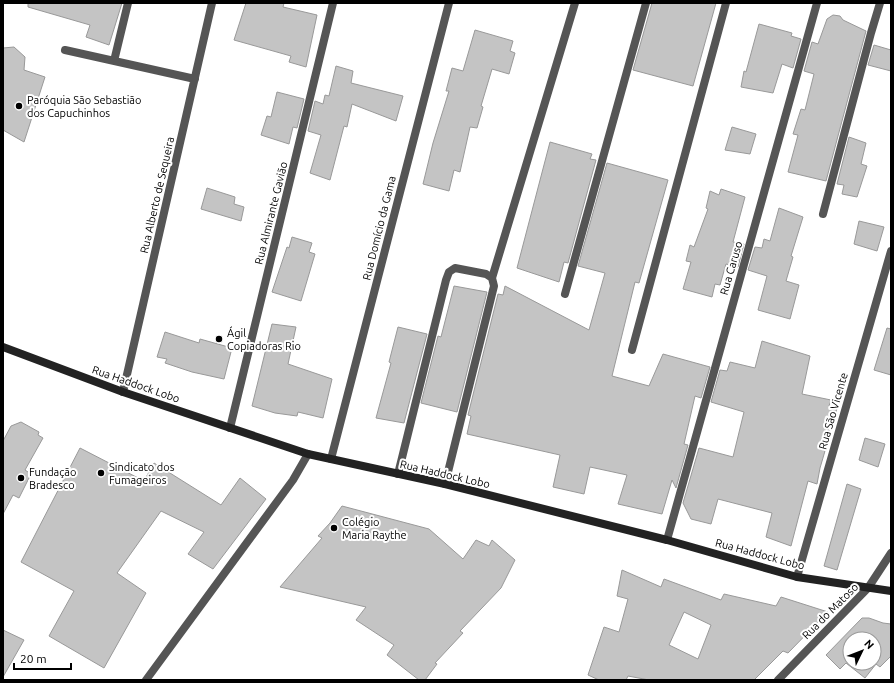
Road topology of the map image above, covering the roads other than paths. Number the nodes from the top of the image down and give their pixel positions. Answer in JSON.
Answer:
{"nodes":[{"id":1,"x":128,"y":3,"type":"edge"},
{"id":2,"x":212,"y":3,"type":"edge"},
{"id":3,"x":333,"y":3,"type":"edge"},
{"id":4,"x":449,"y":3,"type":"edge"},
{"id":5,"x":575,"y":3,"type":"edge"},
{"id":6,"x":646,"y":3,"type":"edge"},
{"id":7,"x":726,"y":3,"type":"edge"},
{"id":8,"x":817,"y":3,"type":"edge"},
{"id":9,"x":880,"y":3,"type":"edge"},
{"id":10,"x":65,"y":50,"type":"dead end"},
{"id":11,"x":114,"y":61,"type":"junction"},
{"id":12,"x":195,"y":79,"type":"junction"},
{"id":13,"x":823,"y":214,"type":"dead end"},
{"id":14,"x":891,"y":251,"type":"edge"},
{"id":15,"x":492,"y":278,"type":"junction"},
{"id":16,"x":565,"y":294,"type":"dead end"},
{"id":17,"x":3,"y":347,"type":"edge"},
{"id":18,"x":632,"y":350,"type":"dead end"},
{"id":19,"x":122,"y":392,"type":"junction"},
{"id":20,"x":230,"y":428,"type":"junction"},
{"id":21,"x":308,"y":454,"type":"junction"},
{"id":22,"x":332,"y":459,"type":"junction"},
{"id":23,"x":398,"y":474,"type":"junction"},
{"id":24,"x":445,"y":484,"type":"junction"},
{"id":25,"x":667,"y":540,"type":"junction"},
{"id":26,"x":891,"y":553,"type":"edge"},
{"id":27,"x":797,"y":577,"type":"junction"},
{"id":28,"x":868,"y":588,"type":"junction"},
{"id":29,"x":891,"y":591,"type":"edge"},
{"id":30,"x":146,"y":680,"type":"edge"},
{"id":31,"x":778,"y":680,"type":"edge"}],
"edges":[{"from":1,"to":11,"type":"street"},
{"from":2,"to":12,"type":"street","name":"Rua Alberto de Sequeira"},
{"from":3,"to":20,"type":"street","name":"Rua Almirante Gavião"},
{"from":4,"to":22,"type":"street","name":"Rua Domício da Gama"},
{"from":5,"to":15,"type":"street"},
{"from":6,"to":16,"type":"street"},
{"from":7,"to":18,"type":"street"},
{"from":8,"to":25,"type":"street","name":"Rua Caruso"},
{"from":9,"to":13,"type":"street"},
{"from":10,"to":11,"type":"street"},
{"from":11,"to":12,"type":"street"},
{"from":12,"to":19,"type":"street","name":"Rua Alberto de Sequeira"},
{"from":14,"to":27,"type":"street","name":"Rua São Vicente"},
{"from":15,"to":23,"type":"street"},
{"from":15,"to":24,"type":"street"},
{"from":17,"to":19,"type":"main road","name":"Rua Haddock Lobo"},
{"from":19,"to":20,"type":"main road","name":"Rua Haddock Lobo"},
{"from":20,"to":21,"type":"main road","name":"Rua Haddock Lobo"},
{"from":21,"to":22,"type":"main road","name":"Rua Haddock Lobo"},
{"from":21,"to":30,"type":"street"},
{"from":22,"to":23,"type":"main road","name":"Rua Haddock Lobo"},
{"from":23,"to":24,"type":"main road","name":"Rua Haddock Lobo"},
{"from":24,"to":25,"type":"main road","name":"Rua Haddock Lobo"},
{"from":25,"to":27,"type":"main road","name":"Rua Haddock Lobo"},
{"from":26,"to":28,"type":"street","name":"Rua do Matoso"},
{"from":27,"to":28,"type":"main road","name":"Rua Haddock Lobo"},
{"from":28,"to":29,"type":"main road","name":"Rua Haddock Lobo"},
{"from":28,"to":31,"type":"street","name":"Rua do Matoso"}]}
